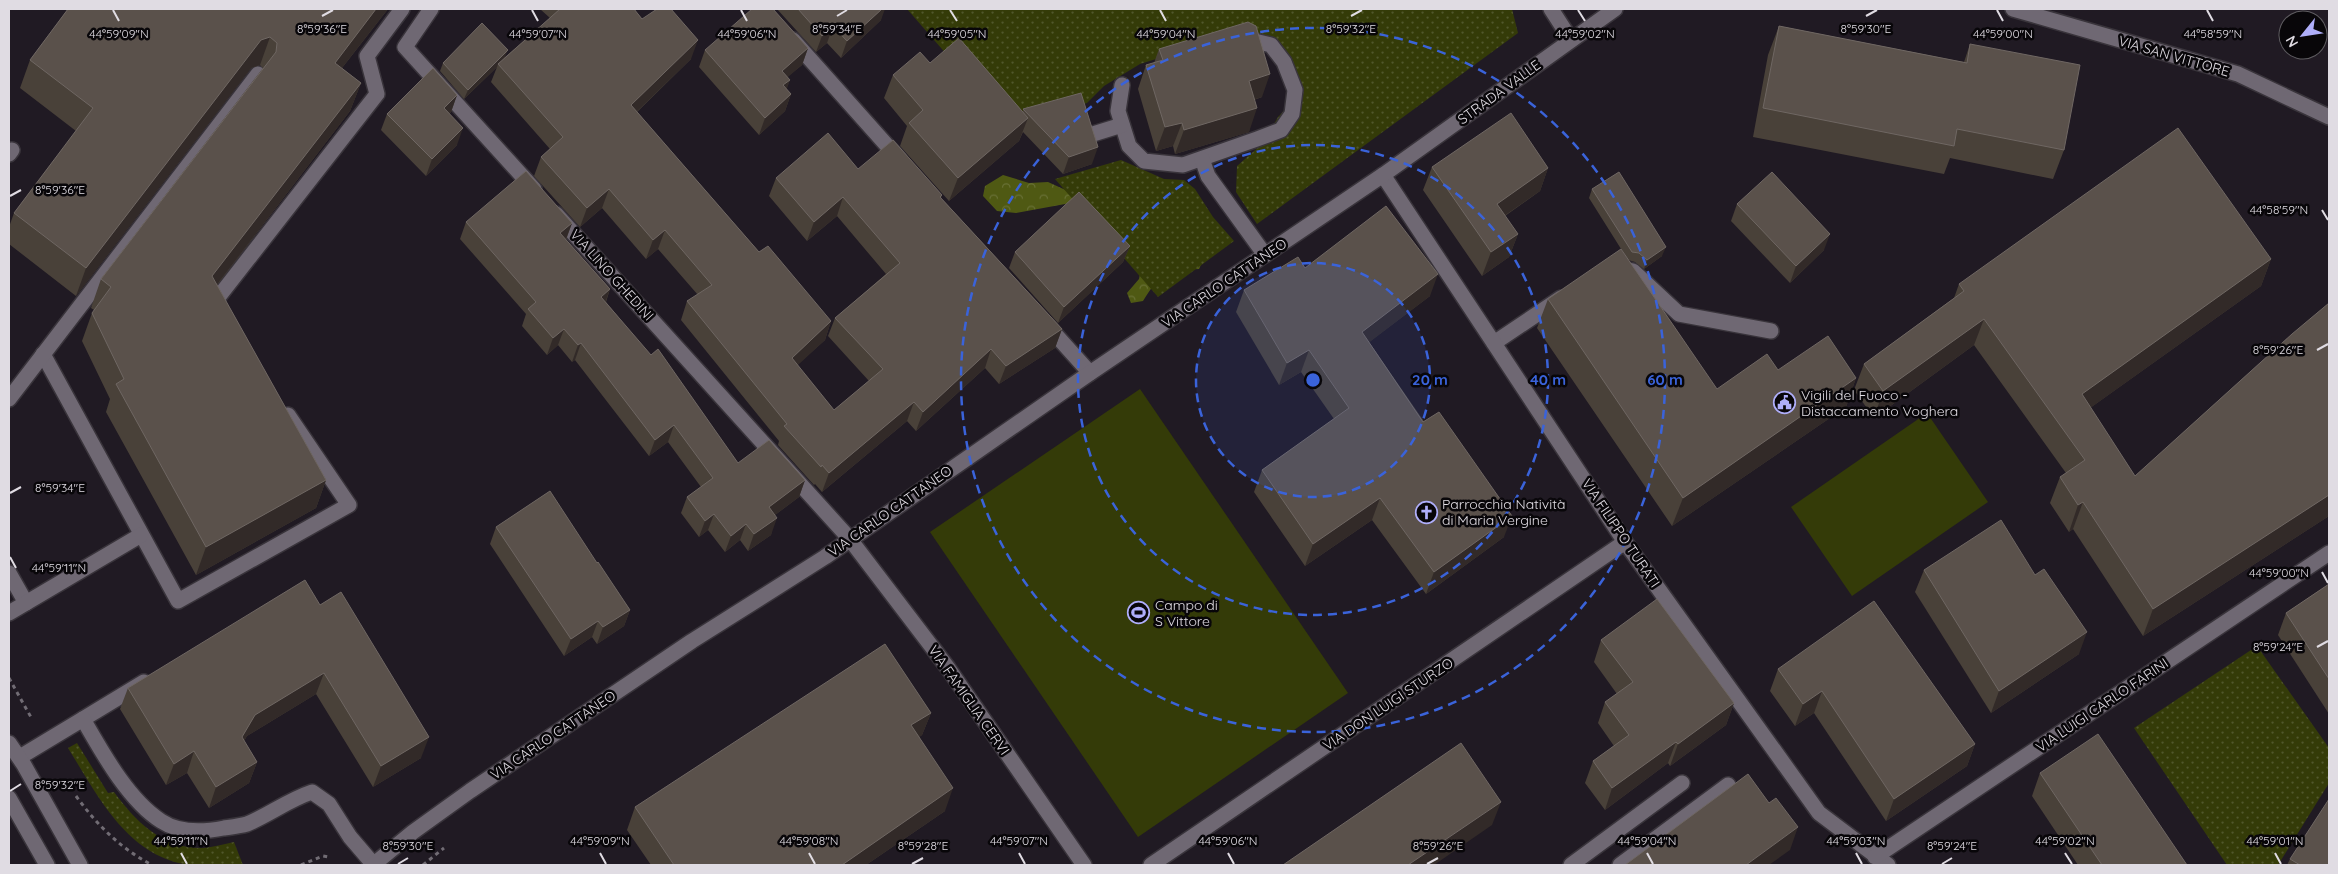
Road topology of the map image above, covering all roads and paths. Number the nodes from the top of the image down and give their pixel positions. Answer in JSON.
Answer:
{"nodes":[{"id":1,"x":402,"y":9,"type":"edge"},
{"id":2,"x":431,"y":9,"type":"edge"},
{"id":3,"x":1551,"y":9,"type":"edge"},
{"id":4,"x":1615,"y":9,"type":"edge"},
{"id":5,"x":2013,"y":9,"type":"edge"},
{"id":6,"x":785,"y":31,"type":"edge"},
{"id":7,"x":1246,"y":39,"type":"edge"},
{"id":8,"x":1571,"y":40,"type":"junction"},
{"id":9,"x":258,"y":74,"type":"edge"},
{"id":10,"x":1122,"y":85,"type":"dead end"},
{"id":11,"x":2329,"y":117,"type":"edge"},
{"id":12,"x":1122,"y":125,"type":"junction"},
{"id":13,"x":1093,"y":134,"type":"edge"},
{"id":14,"x":1202,"y":159,"type":"junction"},
{"id":15,"x":911,"y":172,"type":"edge"},
{"id":16,"x":1383,"y":175,"type":"junction"},
{"id":17,"x":1265,"y":255,"type":"junction"},
{"id":18,"x":1610,"y":266,"type":"edge"},
{"id":19,"x":1570,"y":292,"type":"edge"},
{"id":20,"x":1037,"y":314,"type":"edge"},
{"id":21,"x":224,"y":320,"type":"edge"},
{"id":22,"x":1771,"y":332,"type":"dead end"},
{"id":23,"x":1494,"y":343,"type":"junction"},
{"id":24,"x":44,"y":354,"type":"junction"},
{"id":25,"x":1090,"y":373,"type":"junction"},
{"id":26,"x":9,"y":399,"type":"edge"},
{"id":27,"x":278,"y":401,"type":"edge"},
{"id":28,"x":141,"y":535,"type":"junction"},
{"id":29,"x":849,"y":538,"type":"junction"},
{"id":30,"x":1625,"y":542,"type":"junction"},
{"id":31,"x":2329,"y":553,"type":"edge"},
{"id":32,"x":9,"y":573,"type":"edge"},
{"id":33,"x":26,"y":603,"type":"junction"},
{"id":34,"x":9,"y":613,"type":"edge"},
{"id":35,"x":157,"y":673,"type":"edge"},
{"id":36,"x":83,"y":719,"type":"junction"},
{"id":37,"x":9,"y":742,"type":"edge"},
{"id":38,"x":20,"y":757,"type":"junction"},
{"id":39,"x":1682,"y":783,"type":"dead end"},
{"id":40,"x":1728,"y":785,"type":"dead end"},
{"id":41,"x":76,"y":794,"type":"dead end"},
{"id":42,"x":9,"y":798,"type":"edge"},
{"id":43,"x":396,"y":846,"type":"junction"},
{"id":44,"x":336,"y":858,"type":"dead end"},
{"id":45,"x":1882,"y":861,"type":"edge"},
{"id":46,"x":47,"y":865,"type":"edge"},
{"id":47,"x":80,"y":865,"type":"edge"},
{"id":48,"x":152,"y":865,"type":"edge"},
{"id":49,"x":301,"y":865,"type":"edge"},
{"id":50,"x":374,"y":865,"type":"edge"},
{"id":51,"x":386,"y":865,"type":"edge"},
{"id":52,"x":1084,"y":865,"type":"edge"},
{"id":53,"x":1151,"y":865,"type":"edge"},
{"id":54,"x":1571,"y":865,"type":"edge"},
{"id":55,"x":1620,"y":865,"type":"edge"}],
"edges":[{"from":1,"to":21,"type":"street"},
{"from":2,"to":29,"type":"street","name":"VIA LINO GHEDINI"},
{"from":3,"to":8,"type":"street"},
{"from":4,"to":8,"type":"street","name":"STRADA VALLE"},
{"from":5,"to":11,"type":"street","name":"VIA SAN VITTORE"},
{"from":6,"to":15,"type":"street"},
{"from":7,"to":14,"type":"street"},
{"from":8,"to":16,"type":"street","name":"STRADA VALLE"},
{"from":9,"to":24,"type":"street"},
{"from":10,"to":12,"type":"street"},
{"from":12,"to":13,"type":"street"},
{"from":12,"to":14,"type":"street"},
{"from":14,"to":17,"type":"street"},
{"from":16,"to":17,"type":"street","name":"VIA CARLO CATTANEO"},
{"from":16,"to":23,"type":"street","name":"VIA FILIPPO TURATI"},
{"from":17,"to":25,"type":"street","name":"VIA CARLO CATTANEO"},
{"from":18,"to":22,"type":"street"},
{"from":19,"to":23,"type":"street"},
{"from":20,"to":25,"type":"street"},
{"from":23,"to":30,"type":"street","name":"VIA FILIPPO TURATI"},
{"from":24,"to":26,"type":"street"},
{"from":24,"to":28,"type":"street"},
{"from":25,"to":29,"type":"street","name":"VIA CARLO CATTANEO"},
{"from":27,"to":28,"type":"street"},
{"from":28,"to":33,"type":"street"},
{"from":29,"to":43,"type":"street","name":"VIA CARLO CATTANEO"},
{"from":29,"to":52,"type":"street","name":"VIA FAMIGLIA CERVI"},
{"from":30,"to":45,"type":"street","name":"VIA FILIPPO TURATI"},
{"from":30,"to":53,"type":"street","name":"VIA DON LUIGI STURZO"},
{"from":31,"to":45,"type":"street","name":"VIA LUIGI CARLO FARINI"},
{"from":32,"to":33,"type":"street"},
{"from":33,"to":34,"type":"street"},
{"from":35,"to":36,"type":"street"},
{"from":36,"to":38,"type":"street"},
{"from":36,"to":50,"type":"street"},
{"from":37,"to":38,"type":"street"},
{"from":38,"to":47,"type":"street"},
{"from":39,"to":54,"type":"street"},
{"from":40,"to":55,"type":"street"},
{"from":41,"to":48,"type":"path"},
{"from":42,"to":46,"type":"street"},
{"from":43,"to":50,"type":"street","name":"VIA CARLO CATTANEO"},
{"from":43,"to":51,"type":"street","name":"VIA CARLO CATTANEO"},
{"from":44,"to":49,"type":"path"}]}
